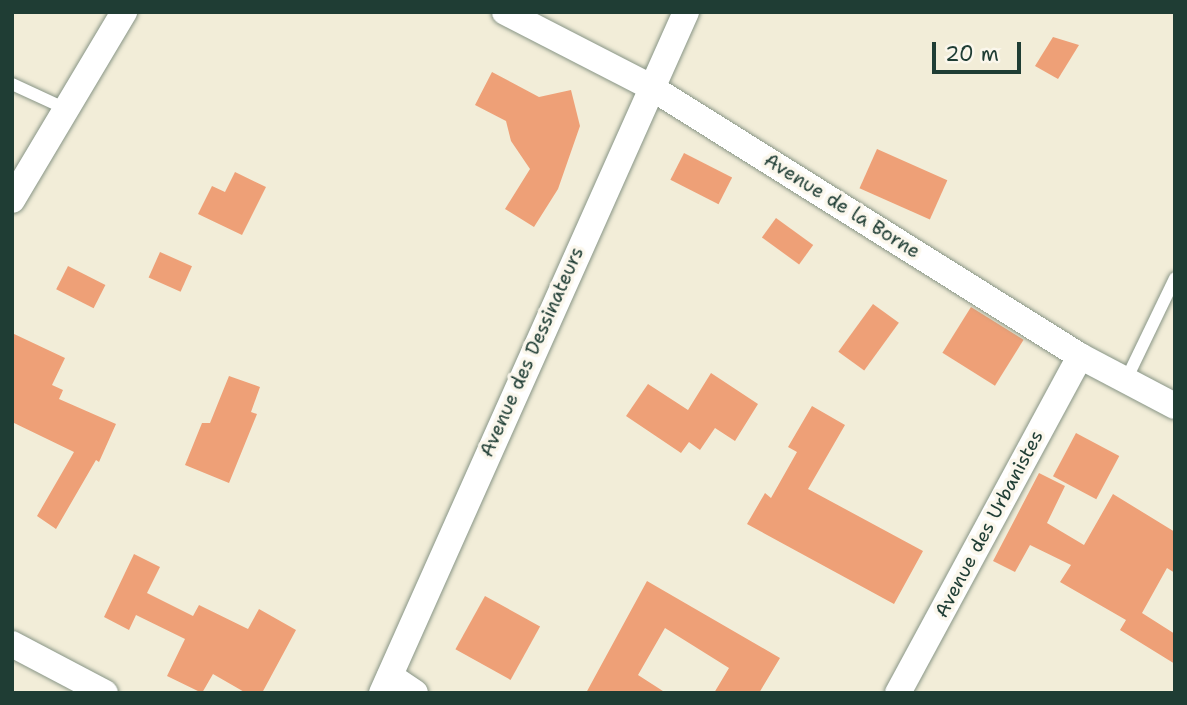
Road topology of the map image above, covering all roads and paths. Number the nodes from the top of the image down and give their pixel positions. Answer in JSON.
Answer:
{"nodes":[{"id":1,"x":124,"y":12,"type":"edge"},
{"id":2,"x":505,"y":12,"type":"edge"},
{"id":3,"x":686,"y":12,"type":"edge"},
{"id":4,"x":12,"y":84,"type":"edge"},
{"id":5,"x":649,"y":86,"type":"junction"},
{"id":6,"x":66,"y":109,"type":"junction"},
{"id":7,"x":12,"y":200,"type":"edge"},
{"id":8,"x":1175,"y":278,"type":"edge"},
{"id":9,"x":1080,"y":356,"type":"junction"},
{"id":10,"x":1126,"y":380,"type":"junction"},
{"id":11,"x":1175,"y":406,"type":"edge"},
{"id":12,"x":12,"y":644,"type":"edge"},
{"id":13,"x":386,"y":684,"type":"edge"},
{"id":14,"x":105,"y":693,"type":"edge"},
{"id":15,"x":415,"y":693,"type":"edge"},
{"id":16,"x":898,"y":693,"type":"edge"}],
"edges":[{"from":1,"to":6,"type":"street"},
{"from":2,"to":5,"type":"street","name":"Avenue de la Borne"},
{"from":3,"to":5,"type":"street","name":"Avenue des Dessinateurs"},
{"from":4,"to":6,"type":"lane"},
{"from":5,"to":9,"type":"street","name":"Avenue de la Borne"},
{"from":5,"to":13,"type":"street","name":"Avenue des Dessinateurs"},
{"from":6,"to":7,"type":"street"},
{"from":8,"to":10,"type":"lane"},
{"from":9,"to":10,"type":"street","name":"Avenue de la Borne"},
{"from":9,"to":16,"type":"street","name":"Avenue des Urbanistes"},
{"from":10,"to":11,"type":"street","name":"Avenue de la Borne"},
{"from":12,"to":14,"type":"street"},
{"from":13,"to":15,"type":"street"}]}
